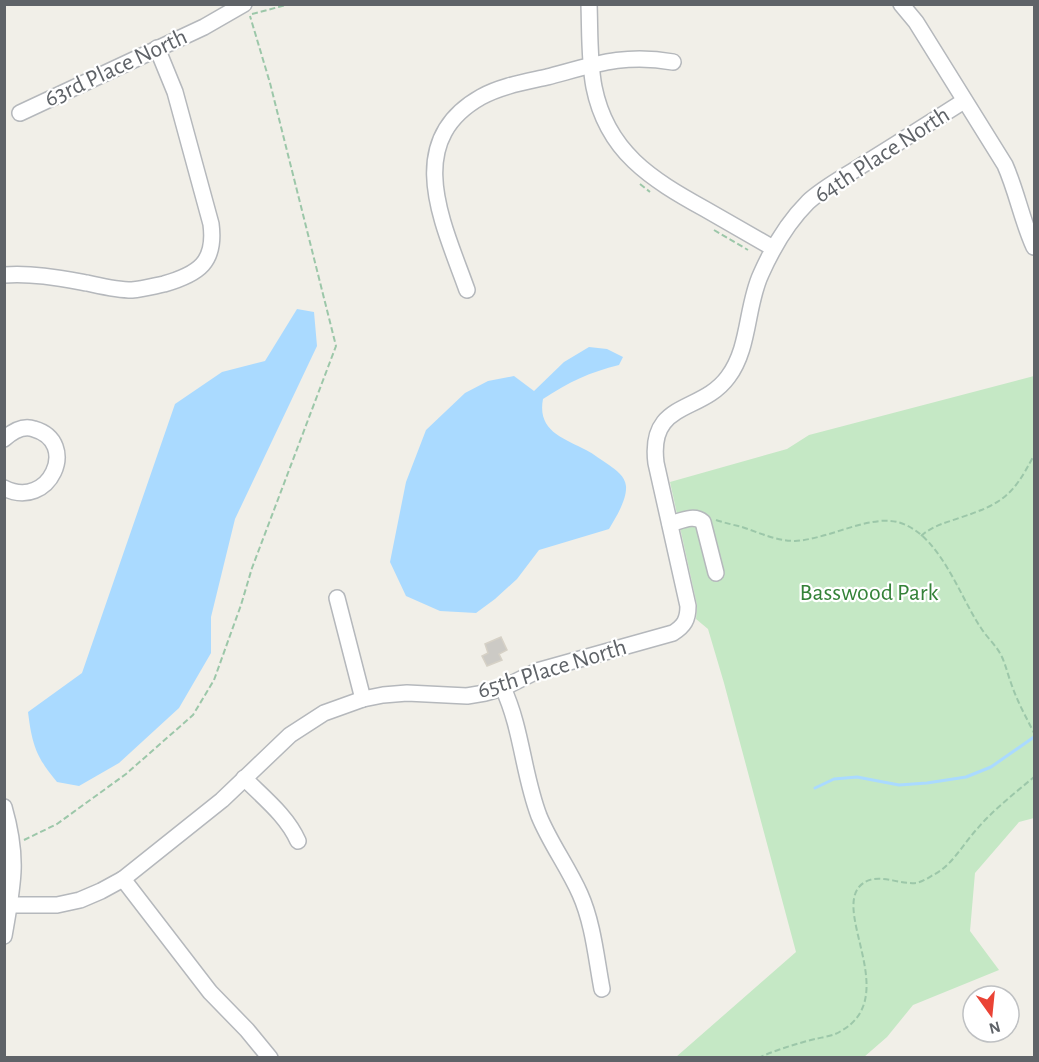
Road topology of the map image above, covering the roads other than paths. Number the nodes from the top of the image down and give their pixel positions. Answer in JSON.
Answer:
{"nodes":[{"id":1,"x":589,"y":4,"type":"edge"},
{"id":2,"x":901,"y":4,"type":"edge"},
{"id":3,"x":244,"y":7,"type":"edge"},
{"id":4,"x":157,"y":48,"type":"junction"},
{"id":5,"x":673,"y":62,"type":"dead end"},
{"id":6,"x":592,"y":65,"type":"junction"},
{"id":7,"x":964,"y":101,"type":"junction"},
{"id":8,"x":20,"y":113,"type":"dead end"},
{"id":9,"x":1035,"y":247,"type":"edge"},
{"id":10,"x":770,"y":254,"type":"junction"},
{"id":11,"x":4,"y":275,"type":"edge"},
{"id":12,"x":467,"y":290,"type":"dead end"},
{"id":13,"x":704,"y":397,"type":"joint"},
{"id":14,"x":4,"y":439,"type":"edge"},
{"id":15,"x":4,"y":488,"type":"edge"},
{"id":16,"x":670,"y":524,"type":"junction"},
{"id":17,"x":716,"y":573,"type":"dead end"},
{"id":18,"x":337,"y":598,"type":"dead end"},
{"id":19,"x":503,"y":687,"type":"junction"},
{"id":20,"x":363,"y":699,"type":"junction"},
{"id":21,"x":244,"y":778,"type":"junction"},
{"id":22,"x":4,"y":807,"type":"edge"},
{"id":23,"x":298,"y":841,"type":"dead end"},
{"id":24,"x":123,"y":879,"type":"junction"},
{"id":25,"x":11,"y":905,"type":"junction"},
{"id":26,"x":4,"y":936,"type":"edge"},
{"id":27,"x":602,"y":988,"type":"dead end"},
{"id":28,"x":270,"y":1058,"type":"edge"}],
"edges":[{"from":1,"to":6,"type":"street"},
{"from":2,"to":7,"type":"street"},
{"from":3,"to":4,"type":"street","name":"63rd Place North"},
{"from":4,"to":8,"type":"street","name":"63rd Place North"},
{"from":4,"to":11,"type":"street"},
{"from":5,"to":6,"type":"street"},
{"from":6,"to":10,"type":"street"},
{"from":6,"to":12,"type":"street"},
{"from":7,"to":9,"type":"street"},
{"from":7,"to":10,"type":"street","name":"64th Place North"},
{"from":10,"to":13,"type":"street","name":"64th Place North"},
{"from":13,"to":16,"type":"street","name":"65th Place North"},
{"from":14,"to":15,"type":"street"},
{"from":16,"to":17,"type":"street"},
{"from":16,"to":19,"type":"street","name":"65th Place North"},
{"from":18,"to":20,"type":"street"},
{"from":19,"to":20,"type":"street","name":"65th Place North"},
{"from":19,"to":27,"type":"street"},
{"from":20,"to":21,"type":"street","name":"65th Place North"},
{"from":21,"to":23,"type":"street"},
{"from":21,"to":24,"type":"street","name":"65th Place North"},
{"from":22,"to":25,"type":"street"},
{"from":24,"to":25,"type":"street","name":"65th Place North"},
{"from":24,"to":28,"type":"street"},
{"from":25,"to":26,"type":"street"}]}
